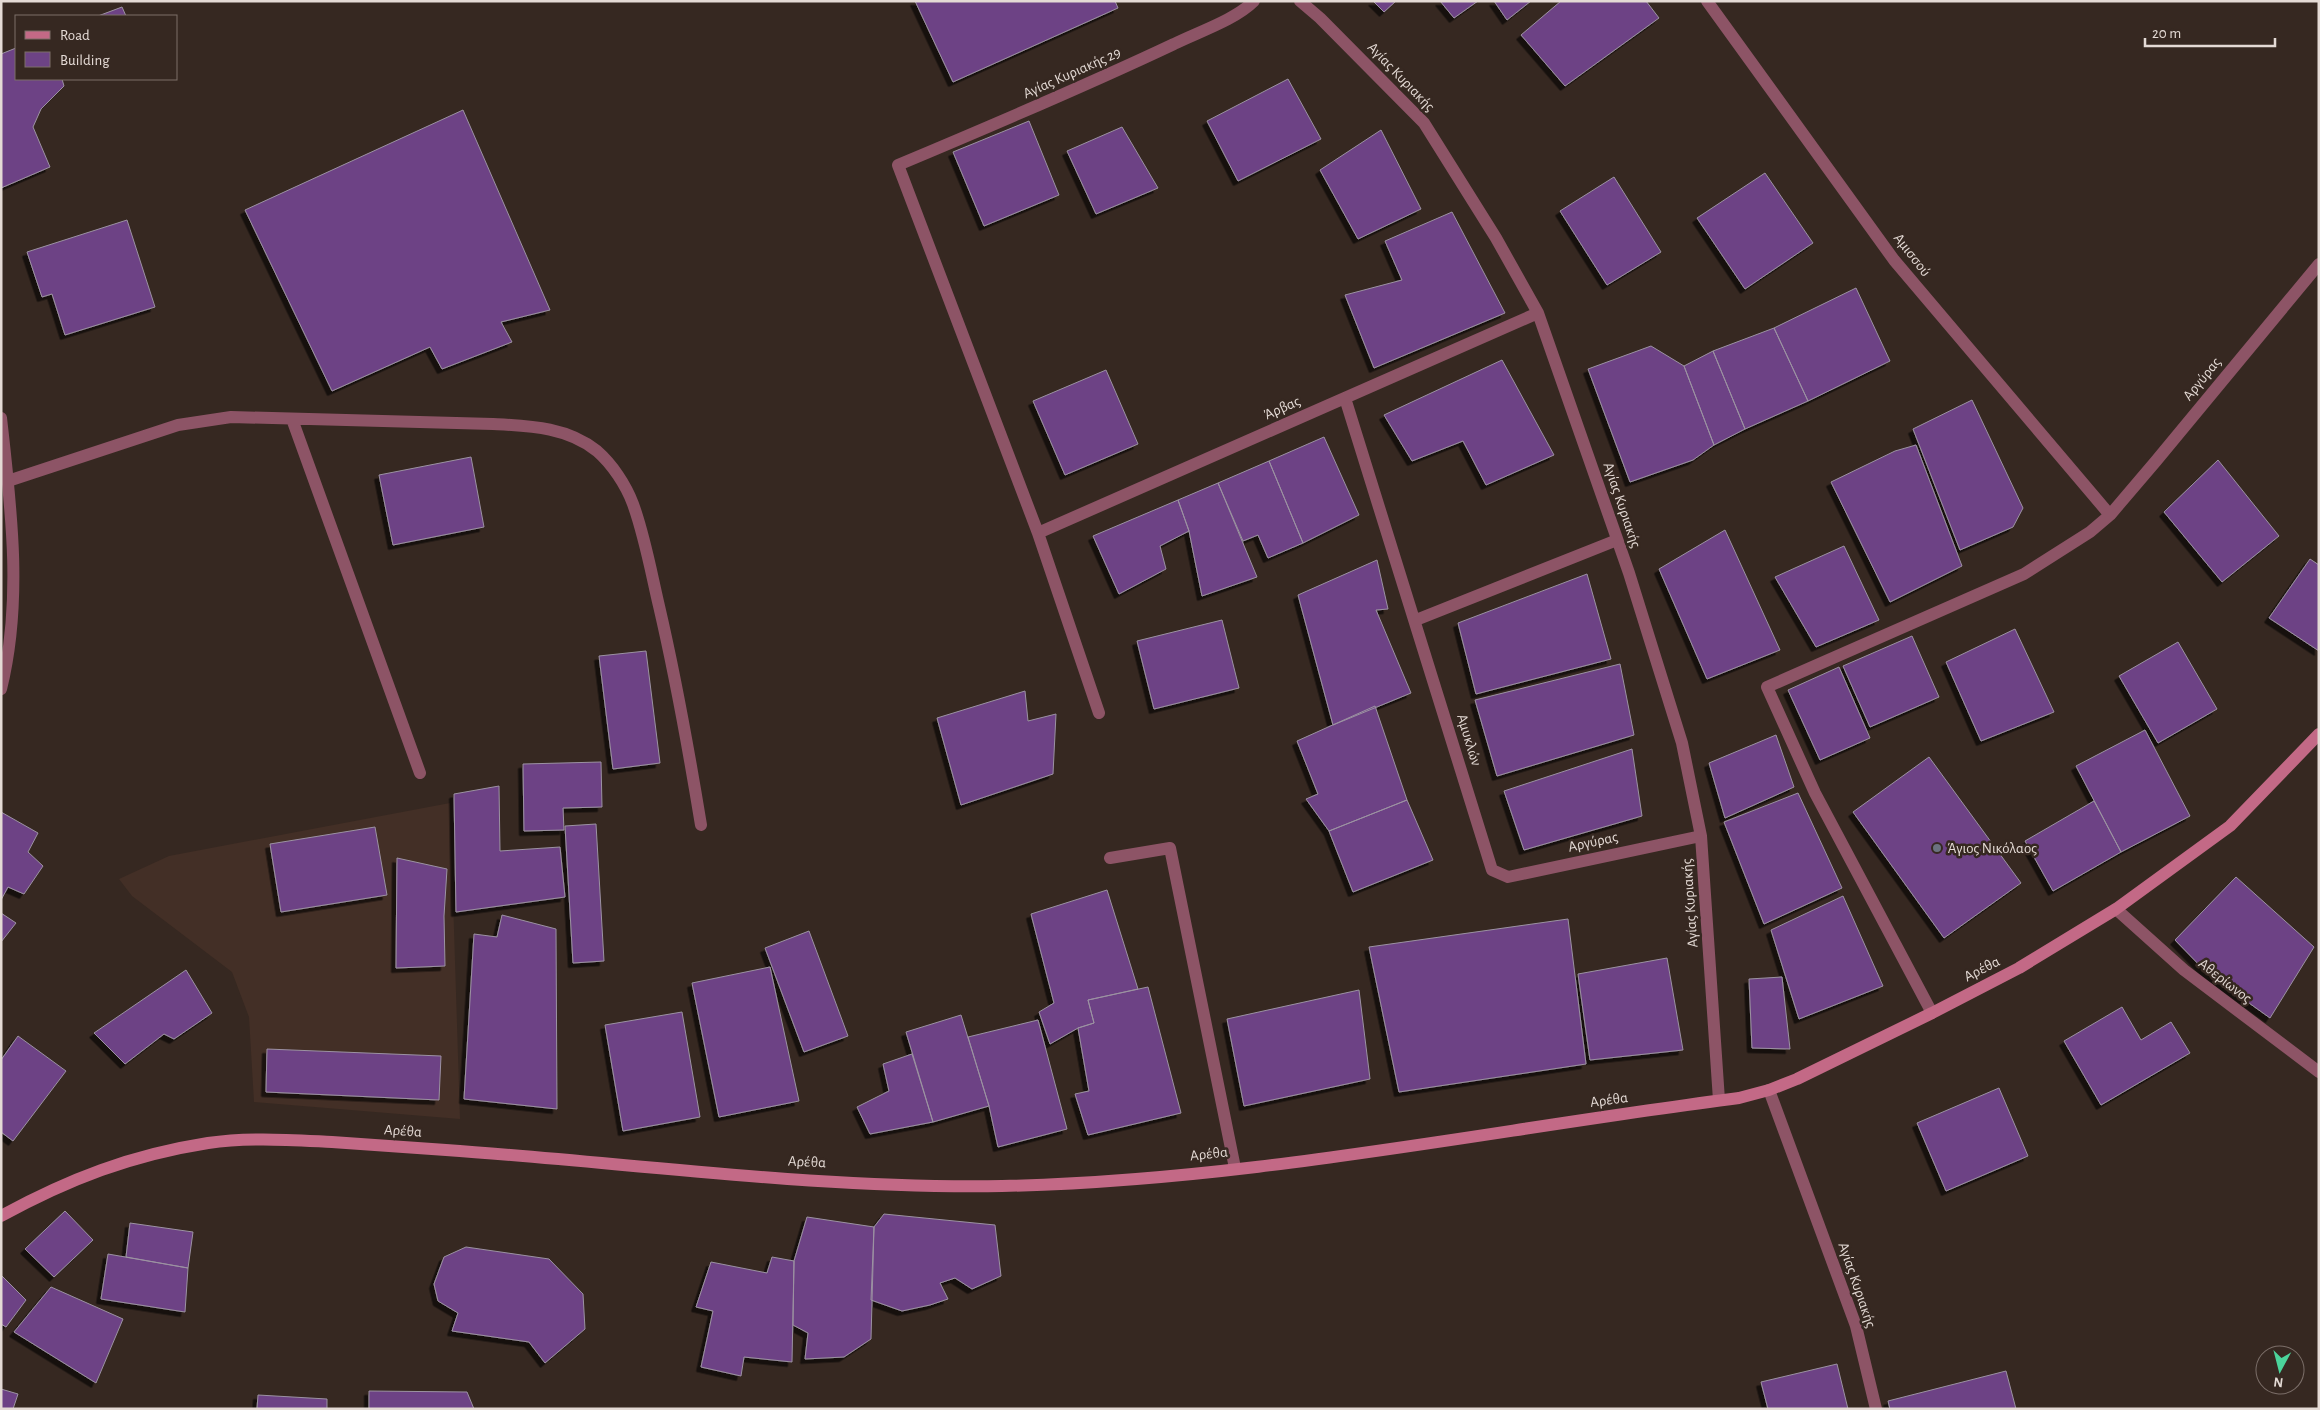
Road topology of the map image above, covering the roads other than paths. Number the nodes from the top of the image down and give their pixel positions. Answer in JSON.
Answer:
{"nodes":[{"id":1,"x":1254,"y":1,"type":"edge"},
{"id":2,"x":1300,"y":1,"type":"edge"},
{"id":3,"x":1707,"y":1,"type":"edge"},
{"id":4,"x":2319,"y":264,"type":"edge"},
{"id":5,"x":1538,"y":313,"type":"junction"},
{"id":6,"x":1345,"y":398,"type":"junction"},
{"id":7,"x":1,"y":418,"type":"edge"},
{"id":8,"x":292,"y":419,"type":"junction"},
{"id":9,"x":8,"y":481,"type":"junction"},
{"id":10,"x":2110,"y":514,"type":"junction"},
{"id":11,"x":1038,"y":533,"type":"junction"},
{"id":12,"x":1617,"y":540,"type":"junction"},
{"id":13,"x":1416,"y":620,"type":"junction"},
{"id":14,"x":1,"y":689,"type":"edge"},
{"id":15,"x":1099,"y":713,"type":"dead end"},
{"id":16,"x":2319,"y":734,"type":"edge"},
{"id":17,"x":420,"y":773,"type":"dead end"},
{"id":18,"x":701,"y":825,"type":"dead end"},
{"id":19,"x":1702,"y":836,"type":"junction"},
{"id":20,"x":1110,"y":858,"type":"dead end"},
{"id":21,"x":1492,"y":870,"type":"joint"},
{"id":22,"x":2116,"y":909,"type":"junction"},
{"id":23,"x":1932,"y":1013,"type":"junction"},
{"id":24,"x":2319,"y":1072,"type":"edge"},
{"id":25,"x":1769,"y":1090,"type":"junction"},
{"id":26,"x":1719,"y":1100,"type":"junction"},
{"id":27,"x":1235,"y":1168,"type":"junction"},
{"id":28,"x":1,"y":1216,"type":"edge"},
{"id":29,"x":1876,"y":1409,"type":"edge"}],
"edges":[{"from":1,"to":11,"type":"street","name":"Αγίας Κυριακής 29"},
{"from":2,"to":5,"type":"street","name":"Αγίας Κυριακής"},
{"from":3,"to":10,"type":"street","name":"Αμισσού"},
{"from":4,"to":10,"type":"street","name":"Αργύρας"},
{"from":5,"to":6,"type":"street","name":"Άρβας"},
{"from":5,"to":12,"type":"street","name":"Αγίας Κυριακής"},
{"from":6,"to":11,"type":"street","name":"Άρβας"},
{"from":6,"to":13,"type":"street","name":"Αμυκλών"},
{"from":7,"to":9,"type":"street"},
{"from":8,"to":9,"type":"street"},
{"from":8,"to":17,"type":"street"},
{"from":8,"to":18,"type":"street"},
{"from":9,"to":14,"type":"street"},
{"from":10,"to":23,"type":"street","name":"Αργύρας"},
{"from":11,"to":15,"type":"street"},
{"from":12,"to":13,"type":"street"},
{"from":12,"to":19,"type":"street","name":"Αγίας Κυριακής"},
{"from":13,"to":21,"type":"street","name":"Αμυκλών"},
{"from":16,"to":22,"type":"street","name":"Αρέθα"},
{"from":19,"to":21,"type":"street","name":"Αργύρας"},
{"from":19,"to":26,"type":"street","name":"Αγίας Κυριακής"},
{"from":20,"to":27,"type":"street"},
{"from":22,"to":23,"type":"street","name":"Αρέθα"},
{"from":22,"to":24,"type":"street","name":"Αθερίωνος"},
{"from":23,"to":25,"type":"street","name":"Αρέθα"},
{"from":25,"to":26,"type":"street","name":"Αρέθα"},
{"from":25,"to":29,"type":"street","name":"Αγίας Κυριακής"},
{"from":26,"to":27,"type":"street","name":"Αρέθα"},
{"from":27,"to":28,"type":"street","name":"Αρέθα"}]}
